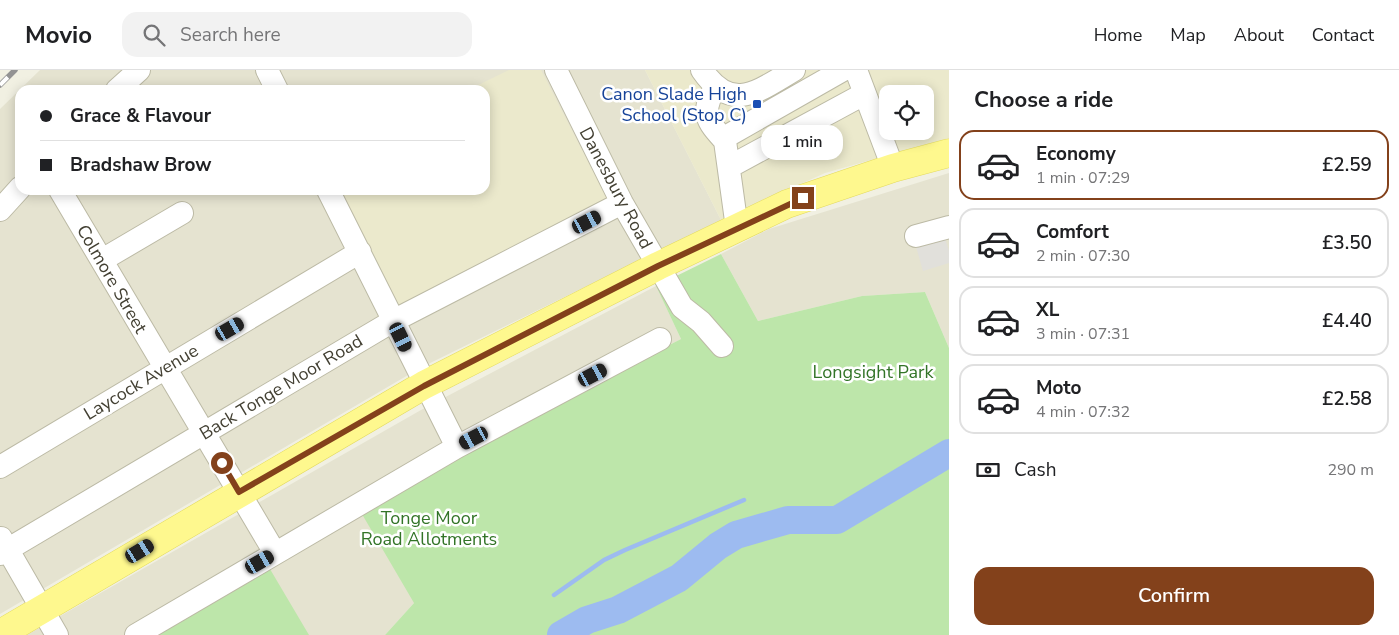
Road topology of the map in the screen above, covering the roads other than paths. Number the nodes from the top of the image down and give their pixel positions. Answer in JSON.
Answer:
{"nodes":[{"id":1,"x":139,"y":70,"type":"edge"},
{"id":2,"x":267,"y":70,"type":"edge"},
{"id":3,"x":556,"y":70,"type":"edge"},
{"id":4,"x":794,"y":70,"type":"edge"},
{"id":5,"x":843,"y":70,"type":"edge"},
{"id":6,"x":856,"y":70,"type":"edge"},
{"id":7,"x":708,"y":78,"type":"edge"},
{"id":8,"x":122,"y":85,"type":"edge"},
{"id":9,"x":274,"y":85,"type":"edge"},
{"id":10,"x":864,"y":94,"type":"junction"},
{"id":11,"x":725,"y":142,"type":"junction"},
{"id":12,"x":949,"y":153,"type":"edge"},
{"id":13,"x":729,"y":167,"type":"junction"},
{"id":14,"x":893,"y":168,"type":"junction"},
{"id":15,"x":15,"y":194,"type":"edge"},
{"id":16,"x":63,"y":195,"type":"edge"},
{"id":17,"x":331,"y":195,"type":"edge"},
{"id":18,"x":622,"y":204,"type":"junction"},
{"id":19,"x":0,"y":210,"type":"edge"},
{"id":20,"x":182,"y":213,"type":"dead end"},
{"id":21,"x":949,"y":227,"type":"edge"},
{"id":22,"x":738,"y":228,"type":"junction"},
{"id":23,"x":916,"y":236,"type":"dead end"},
{"id":24,"x":360,"y":252,"type":"junction"},
{"id":25,"x":102,"y":260,"type":"junction"},
{"id":26,"x":658,"y":266,"type":"junction"},
{"id":27,"x":393,"y":321,"type":"junction"},
{"id":28,"x":660,"y":339,"type":"dead end"},
{"id":29,"x":722,"y":346,"type":"dead end"},
{"id":30,"x":165,"y":367,"type":"junction"},
{"id":31,"x":424,"y":386,"type":"junction"},
{"id":32,"x":204,"y":433,"type":"junction"},
{"id":33,"x":457,"y":447,"type":"junction"},
{"id":34,"x":0,"y":467,"type":"edge"},
{"id":35,"x":239,"y":492,"type":"junction"},
{"id":36,"x":2,"y":547,"type":"edge"},
{"id":37,"x":275,"y":553,"type":"junction"},
{"id":38,"x":42,"y":609,"type":"junction"},
{"id":39,"x":0,"y":634,"type":"edge"},
{"id":40,"x":58,"y":635,"type":"edge"},
{"id":41,"x":136,"y":635,"type":"edge"}],
"edges":[{"from":1,"to":8,"type":"street"},
{"from":2,"to":9,"type":"street"},
{"from":3,"to":18,"type":"street","name":"Danesbury Road"},
{"from":4,"to":7,"type":"street"},
{"from":5,"to":11,"type":"street"},
{"from":6,"to":10,"type":"street"},
{"from":7,"to":11,"type":"street"},
{"from":10,"to":13,"type":"street"},
{"from":10,"to":14,"type":"street"},
{"from":11,"to":13,"type":"street"},
{"from":12,"to":14,"type":"main road"},
{"from":13,"to":22,"type":"street"},
{"from":14,"to":22,"type":"main road"},
{"from":15,"to":19,"type":"street"},
{"from":16,"to":25,"type":"street","name":"Colmore Street"},
{"from":17,"to":24,"type":"street"},
{"from":18,"to":26,"type":"street","name":"Danesbury Road"},
{"from":18,"to":27,"type":"street","name":"Back Tonge Moor Road"},
{"from":20,"to":25,"type":"street"},
{"from":21,"to":23,"type":"street"},
{"from":22,"to":26,"type":"main road"},
{"from":24,"to":27,"type":"street"},
{"from":24,"to":30,"type":"street","name":"Laycock Avenue"},
{"from":25,"to":30,"type":"street","name":"Colmore Street"},
{"from":26,"to":29,"type":"street","name":"Danesbury Road"},
{"from":26,"to":31,"type":"main road"},
{"from":27,"to":31,"type":"street"},
{"from":27,"to":32,"type":"street","name":"Back Tonge Moor Road"},
{"from":28,"to":33,"type":"street"},
{"from":30,"to":32,"type":"street","name":"Colmore Street"},
{"from":30,"to":34,"type":"street","name":"Laycock Avenue"},
{"from":31,"to":33,"type":"street"},
{"from":31,"to":35,"type":"main road"},
{"from":32,"to":35,"type":"street","name":"Colmore Street"},
{"from":32,"to":36,"type":"street","name":"Back Tonge Moor Road"},
{"from":33,"to":37,"type":"street"},
{"from":35,"to":37,"type":"street","name":"Colmore Street"},
{"from":35,"to":38,"type":"main road"},
{"from":36,"to":38,"type":"street"},
{"from":37,"to":41,"type":"street"},
{"from":38,"to":39,"type":"main road"},
{"from":38,"to":40,"type":"street"}]}
